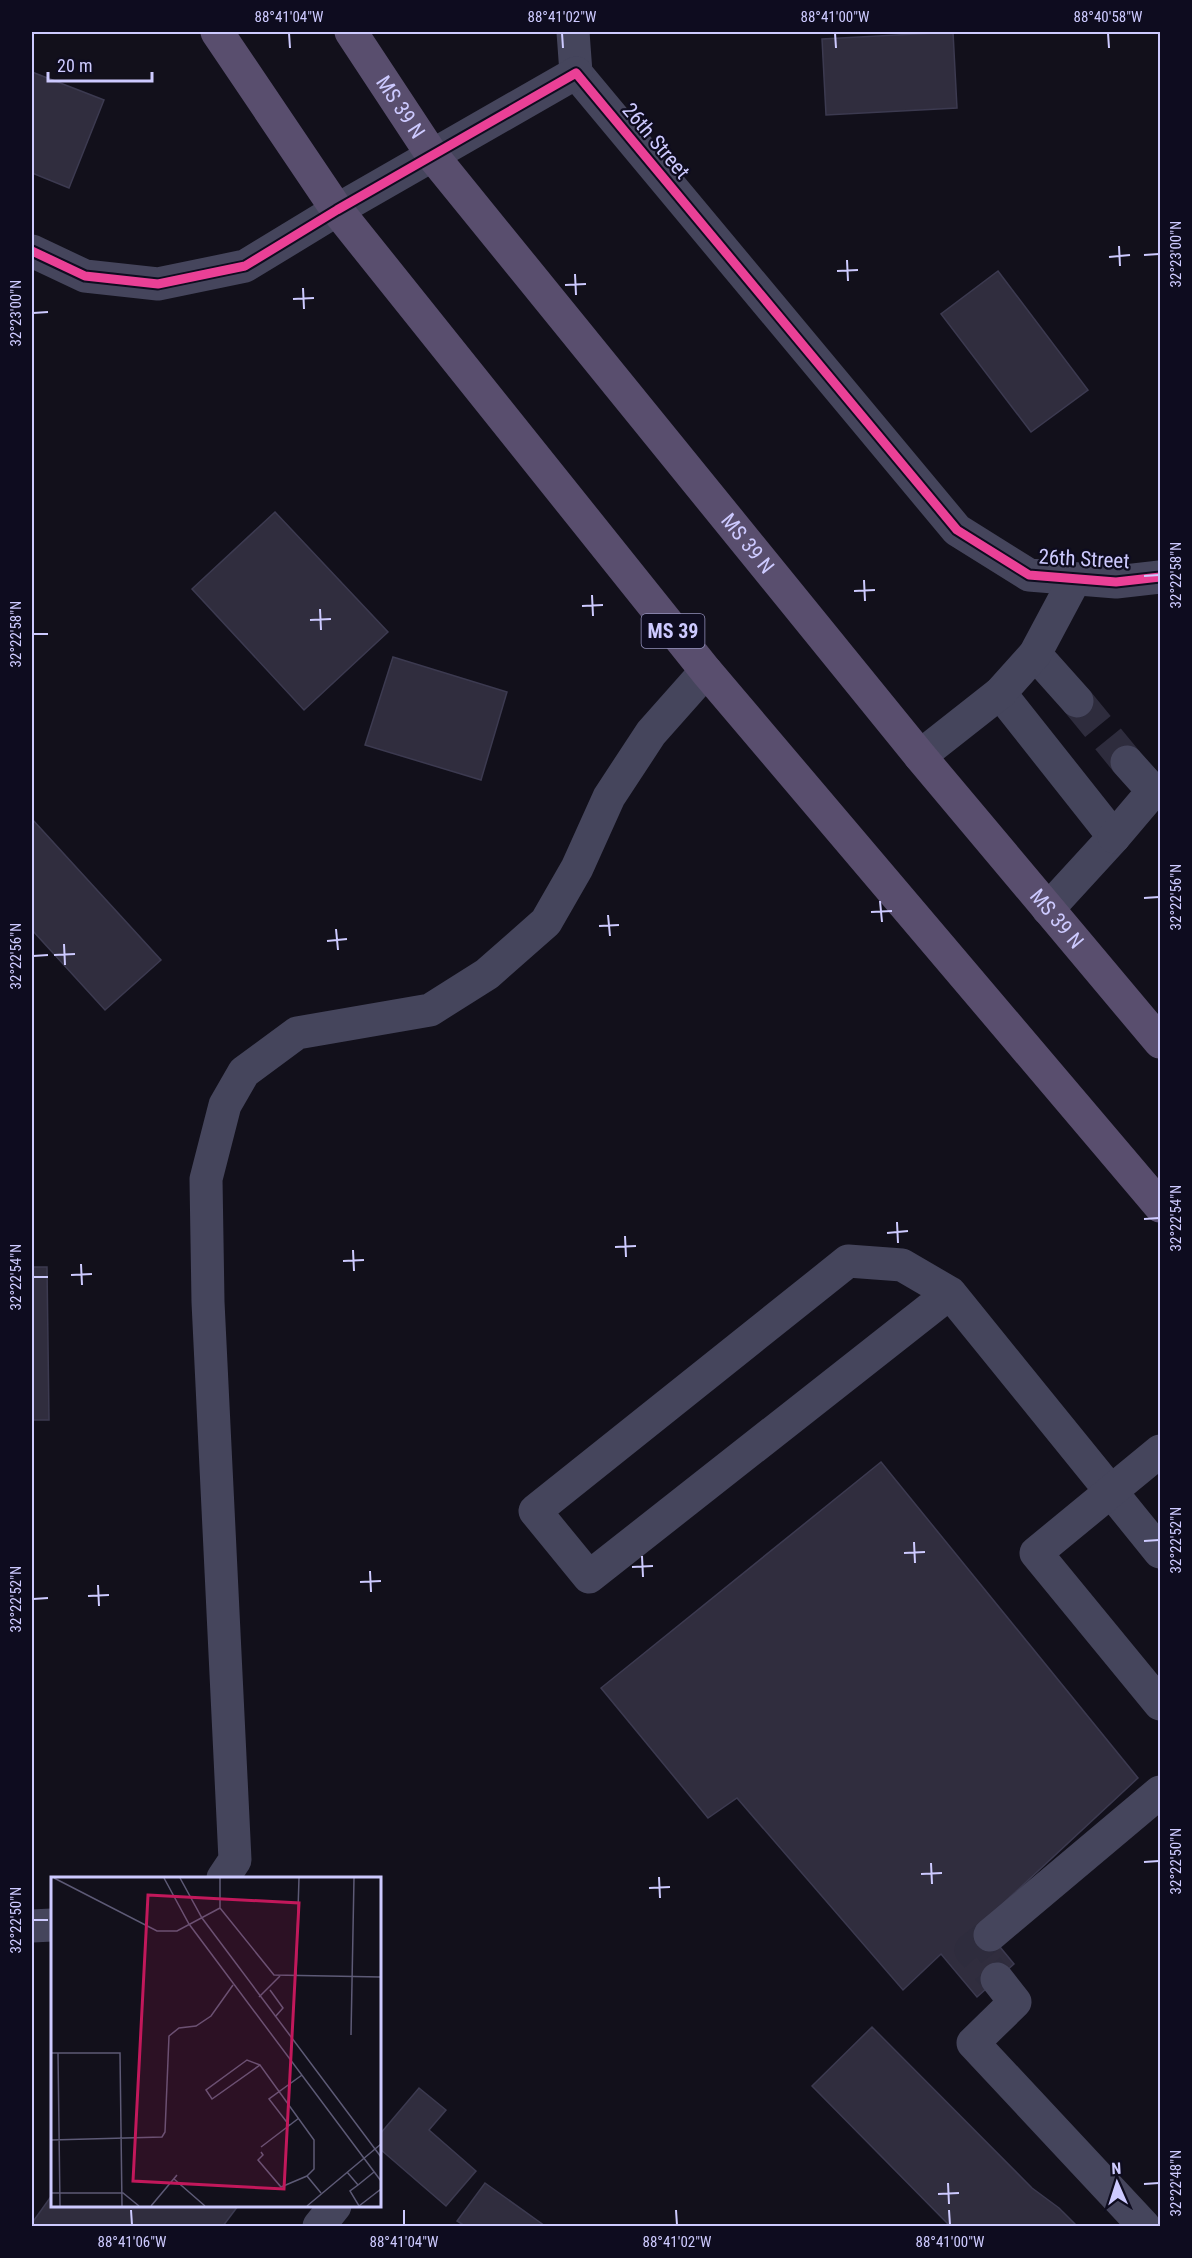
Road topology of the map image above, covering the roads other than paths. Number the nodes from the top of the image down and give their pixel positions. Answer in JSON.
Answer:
{"nodes":[{"id":1,"x":217,"y":32,"type":"edge"},
{"id":2,"x":351,"y":32,"type":"edge"},
{"id":3,"x":573,"y":32,"type":"edge"},
{"id":4,"x":576,"y":73,"type":"junction"},
{"id":5,"x":432,"y":155,"type":"junction"},
{"id":6,"x":337,"y":210,"type":"junction"},
{"id":7,"x":32,"y":251,"type":"edge"},
{"id":8,"x":1161,"y":577,"type":"edge"},
{"id":9,"x":1075,"y":579,"type":"junction"},
{"id":10,"x":1035,"y":654,"type":"junction"},
{"id":11,"x":706,"y":671,"type":"junction"},
{"id":12,"x":1000,"y":693,"type":"junction"},
{"id":13,"x":1077,"y":701,"type":"tunnel mouth"},
{"id":14,"x":920,"y":756,"type":"junction"},
{"id":15,"x":1127,"y":762,"type":"tunnel mouth"},
{"id":16,"x":1114,"y":837,"type":"junction"},
{"id":17,"x":1047,"y":909,"type":"junction"},
{"id":18,"x":1161,"y":1042,"type":"edge"},
{"id":19,"x":1161,"y":1206,"type":"edge"},
{"id":20,"x":950,"y":1293,"type":"junction"},
{"id":21,"x":1161,"y":1451,"type":"edge"},
{"id":22,"x":1109,"y":1491,"type":"junction"},
{"id":23,"x":1161,"y":1552,"type":"edge"},
{"id":24,"x":1161,"y":1704,"type":"edge"},
{"id":25,"x":1161,"y":1792,"type":"edge"},
{"id":26,"x":224,"y":1877,"type":"edge"},
{"id":27,"x":51,"y":1925,"type":"edge"},
{"id":28,"x":32,"y":1926,"type":"edge"},
{"id":29,"x":990,"y":1935,"type":"tunnel mouth"},
{"id":30,"x":997,"y":1980,"type":"tunnel mouth"},
{"id":31,"x":333,"y":2207,"type":"edge"},
{"id":32,"x":319,"y":2226,"type":"edge"},
{"id":33,"x":1144,"y":2226,"type":"edge"}],
"edges":[{"from":1,"to":6,"type":"main road","number":"MS 39"},
{"from":2,"to":5,"type":"main road","name":"MS 39 N"},
{"from":3,"to":4,"type":"street"},
{"from":4,"to":5,"type":"street"},
{"from":4,"to":9,"type":"street","name":"26th Street"},
{"from":5,"to":6,"type":"street"},
{"from":5,"to":14,"type":"main road","name":"MS 39 N"},
{"from":6,"to":7,"type":"street"},
{"from":6,"to":11,"type":"main road","number":"MS 39"},
{"from":8,"to":9,"type":"street","name":"26th Street"},
{"from":9,"to":10,"type":"street"},
{"from":10,"to":12,"type":"street"},
{"from":10,"to":13,"type":"street"},
{"from":11,"to":19,"type":"main road","number":"MS 39"},
{"from":11,"to":26,"type":"street"},
{"from":12,"to":14,"type":"street"},
{"from":12,"to":16,"type":"street"},
{"from":14,"to":17,"type":"main road","name":"MS 39 N"},
{"from":15,"to":16,"type":"street"},
{"from":16,"to":17,"type":"street"},
{"from":17,"to":18,"type":"main road","name":"MS 39 N"},
{"from":20,"to":20,"type":"street"},
{"from":20,"to":22,"type":"street"},
{"from":21,"to":22,"type":"street"},
{"from":22,"to":23,"type":"street"},
{"from":22,"to":24,"type":"street"},
{"from":25,"to":29,"type":"street"},
{"from":27,"to":28,"type":"street"},
{"from":30,"to":33,"type":"street"},
{"from":31,"to":32,"type":"street"}]}
